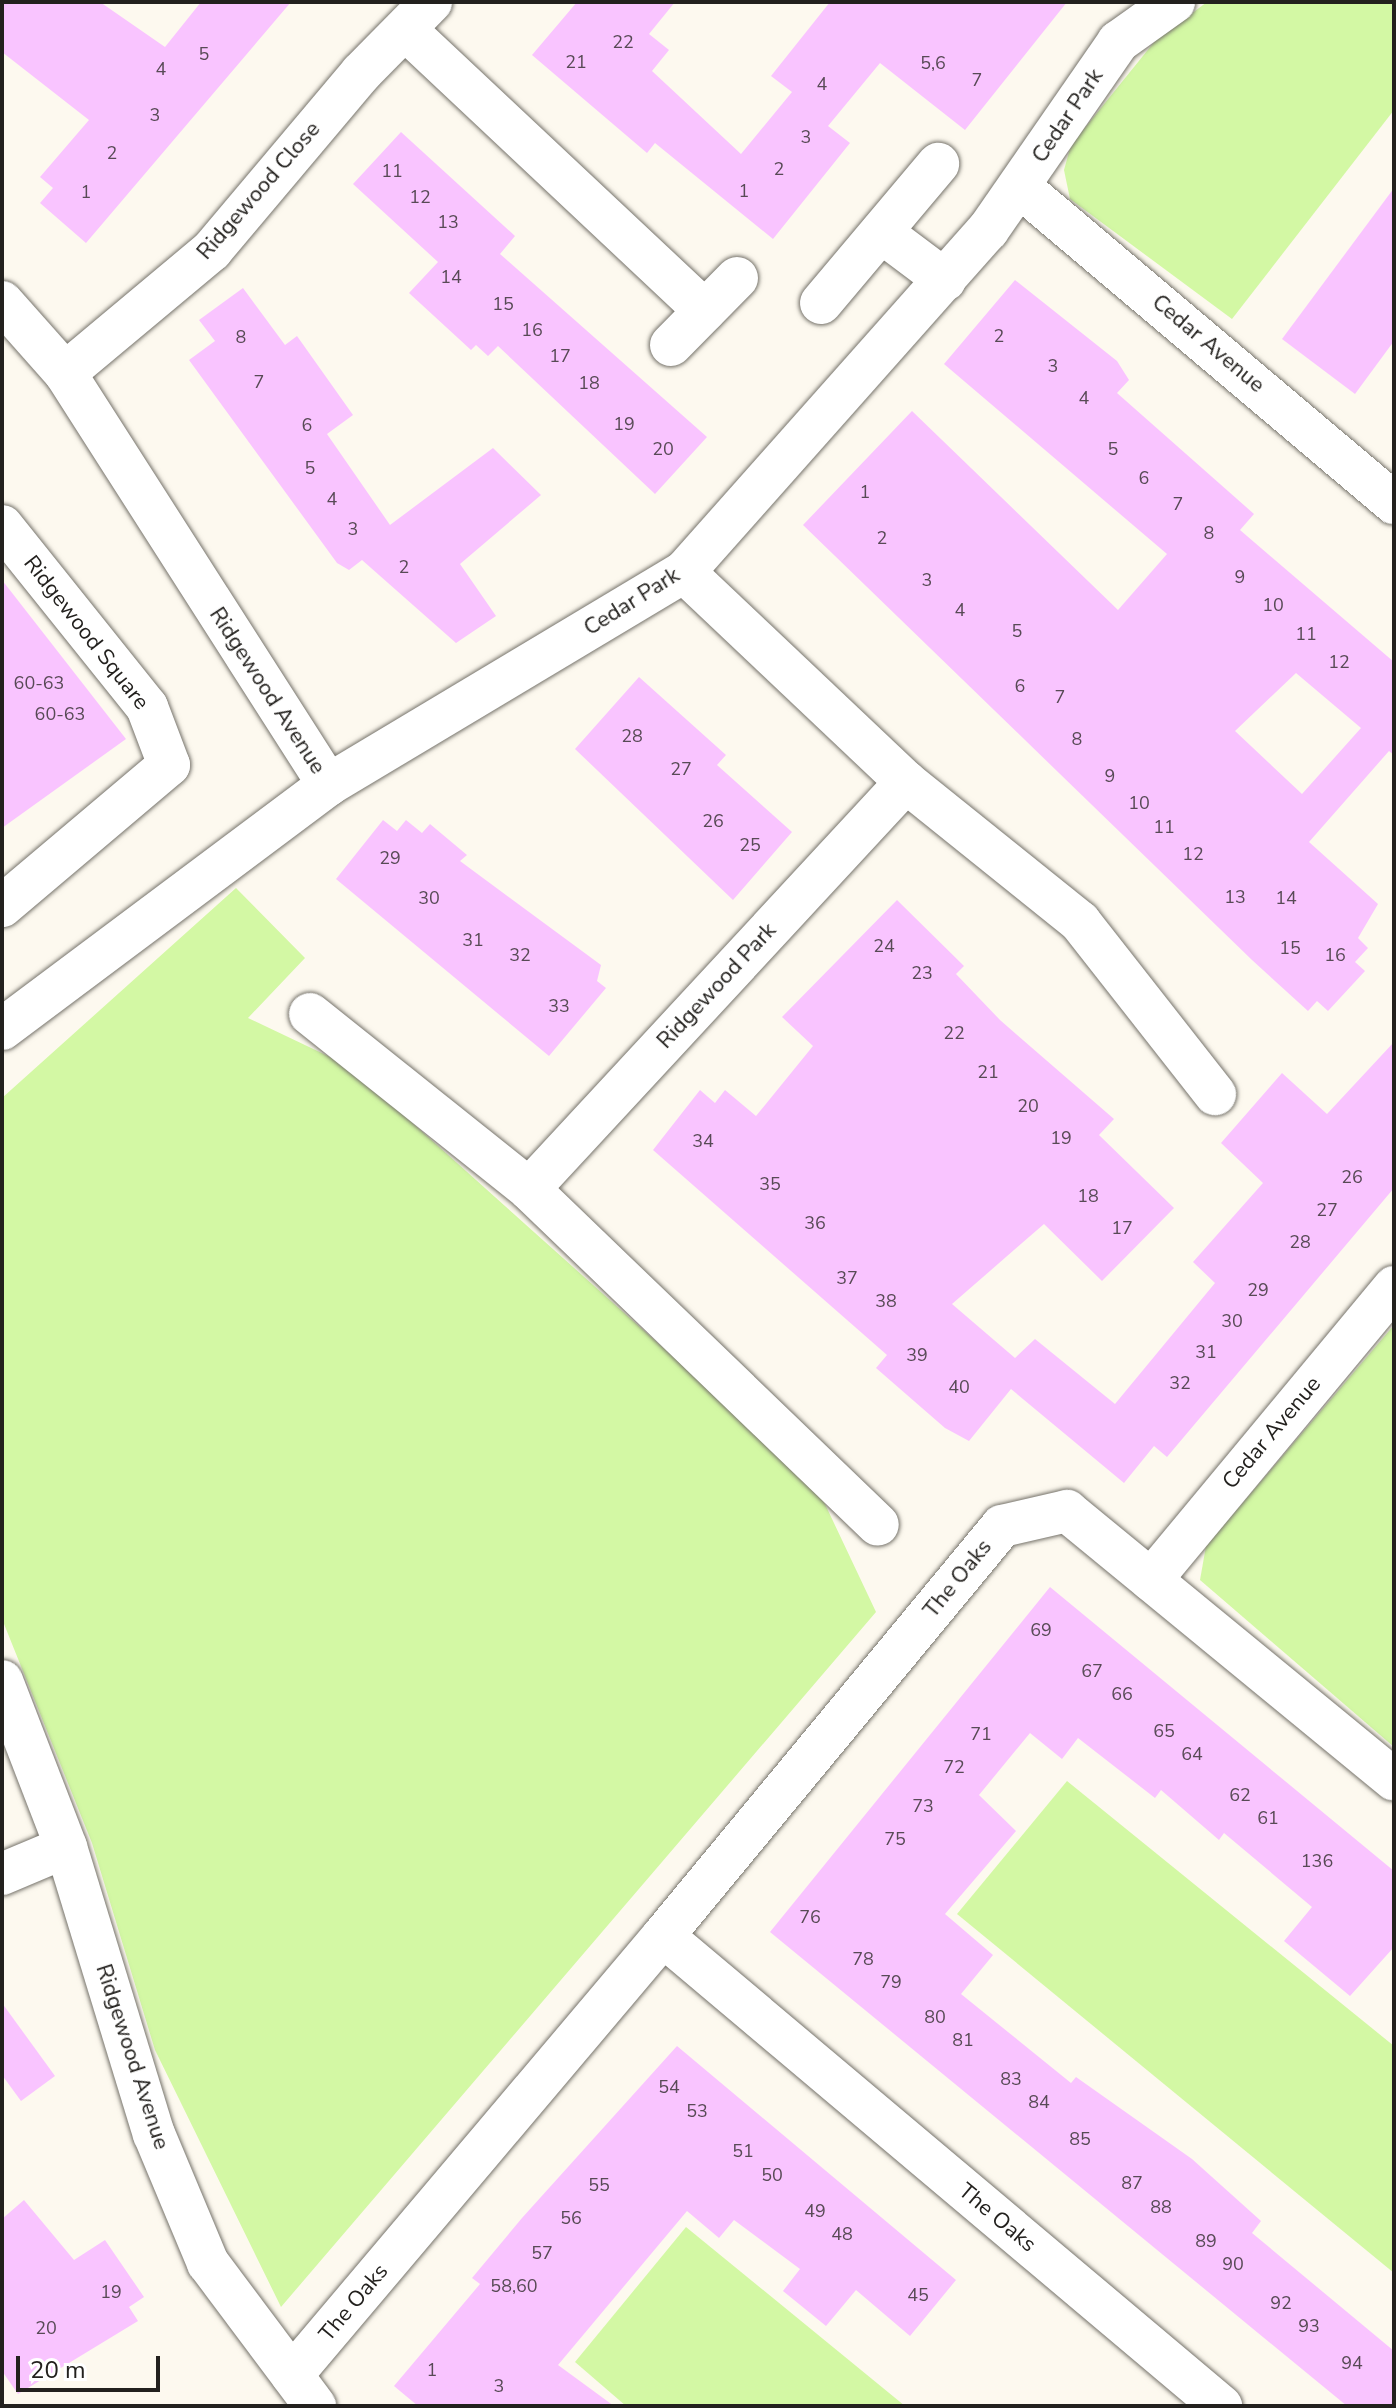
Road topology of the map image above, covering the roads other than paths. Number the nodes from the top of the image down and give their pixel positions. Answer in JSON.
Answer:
{"nodes":[{"id":1,"x":1174,"y":2,"type":"edge"},
{"id":2,"x":419,"y":17,"type":"edge"},
{"id":3,"x":938,"y":164,"type":"dead end"},
{"id":4,"x":1020,"y":187,"type":"junction"},
{"id":5,"x":881,"y":232,"type":"junction"},
{"id":6,"x":737,"y":278,"type":"dead end"},
{"id":7,"x":945,"y":280,"type":"junction"},
{"id":8,"x":2,"y":302,"type":"edge"},
{"id":9,"x":821,"y":303,"type":"dead end"},
{"id":10,"x":705,"y":311,"type":"junction"},
{"id":11,"x":671,"y":345,"type":"dead end"},
{"id":12,"x":65,"y":373,"type":"junction"},
{"id":13,"x":1392,"y":498,"type":"edge"},
{"id":14,"x":2,"y":526,"type":"edge"},
{"id":15,"x":684,"y":572,"type":"junction"},
{"id":16,"x":906,"y":782,"type":"junction"},
{"id":17,"x":328,"y":785,"type":"junction"},
{"id":18,"x":2,"y":906,"type":"edge"},
{"id":19,"x":310,"y":1014,"type":"dead end"},
{"id":20,"x":2,"y":1029,"type":"edge"},
{"id":21,"x":1215,"y":1094,"type":"dead end"},
{"id":22,"x":529,"y":1189,"type":"junction"},
{"id":23,"x":1394,"y":1287,"type":"edge"},
{"id":24,"x":878,"y":1525,"type":"dead end"},
{"id":25,"x":1151,"y":1580,"type":"junction"},
{"id":26,"x":2,"y":1681,"type":"edge"},
{"id":27,"x":1394,"y":1780,"type":"edge"},
{"id":28,"x":66,"y":1847,"type":"junction"},
{"id":29,"x":2,"y":1874,"type":"edge"},
{"id":30,"x":663,"y":1936,"type":"junction"},
{"id":31,"x":304,"y":2391,"type":"edge"},
{"id":32,"x":1221,"y":2406,"type":"edge"}],
"edges":[{"from":1,"to":4,"type":"street","name":"Cedar Park"},
{"from":2,"to":10,"type":"street","name":"Ridgewood Close"},
{"from":2,"to":12,"type":"street","name":"Ridgewood Close"},
{"from":3,"to":5,"type":"street"},
{"from":4,"to":7,"type":"street","name":"Cedar Park"},
{"from":4,"to":13,"type":"street","name":"Cedar Avenue"},
{"from":5,"to":7,"type":"street"},
{"from":5,"to":9,"type":"street"},
{"from":6,"to":10,"type":"street"},
{"from":7,"to":15,"type":"street","name":"Cedar Park"},
{"from":8,"to":12,"type":"street","name":"Ridgewood Avenue"},
{"from":10,"to":11,"type":"street"},
{"from":12,"to":17,"type":"street","name":"Ridgewood Avenue"},
{"from":14,"to":18,"type":"street","name":"Ridgewood Square"},
{"from":15,"to":16,"type":"street"},
{"from":15,"to":17,"type":"street","name":"Cedar Park"},
{"from":16,"to":21,"type":"street"},
{"from":16,"to":22,"type":"street","name":"Ridgewood Park"},
{"from":17,"to":20,"type":"street","name":"Ridgewood Avenue"},
{"from":19,"to":22,"type":"street"},
{"from":22,"to":24,"type":"street"},
{"from":23,"to":25,"type":"street","name":"Cedar Avenue"},
{"from":25,"to":27,"type":"street","name":"The Oaks"},
{"from":25,"to":30,"type":"street","name":"The Oaks"},
{"from":26,"to":28,"type":"street","name":"Ridgewood Avenue"},
{"from":28,"to":29,"type":"street"},
{"from":28,"to":31,"type":"street","name":"Ridgewood Avenue"},
{"from":30,"to":31,"type":"street","name":"The Oaks"},
{"from":30,"to":32,"type":"street","name":"The Oaks"}]}
